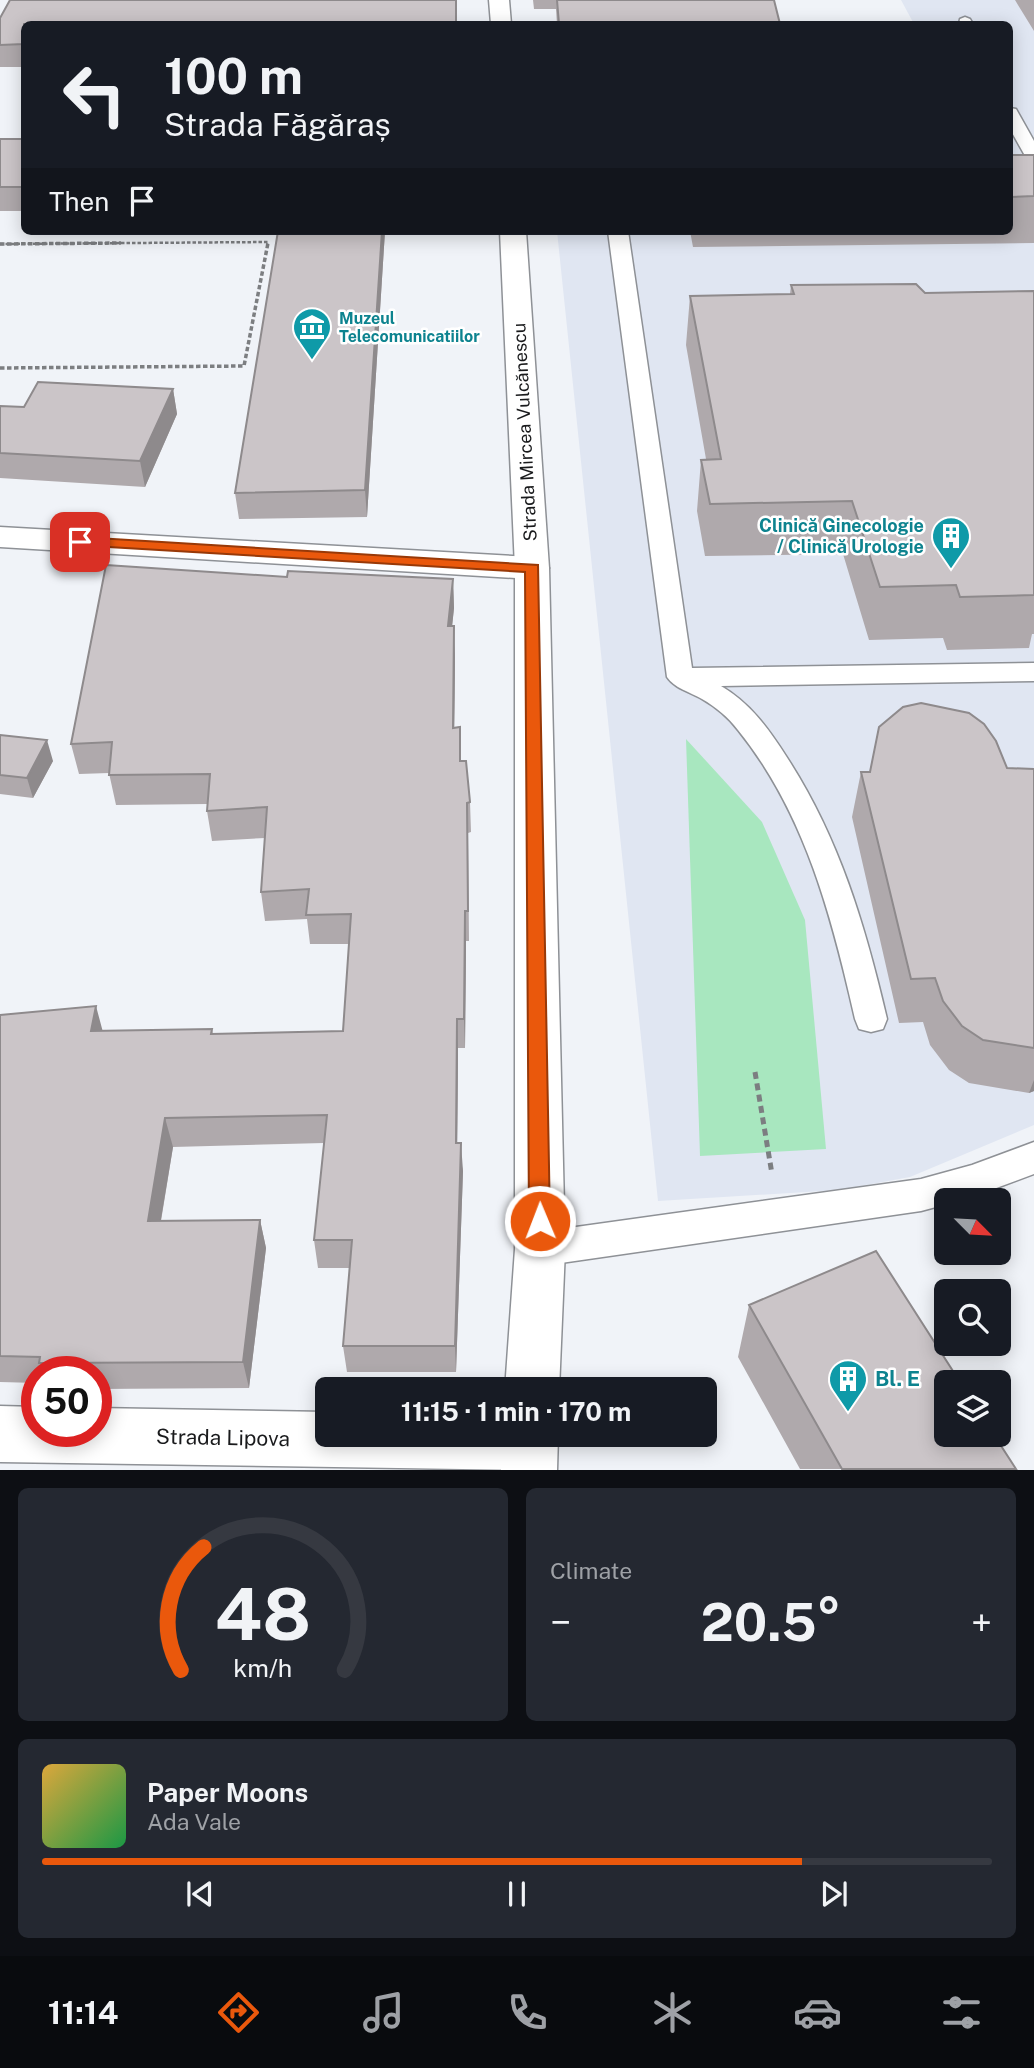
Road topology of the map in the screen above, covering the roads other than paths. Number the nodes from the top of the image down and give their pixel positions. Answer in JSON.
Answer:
{"nodes":[{"id":1,"x":499,"y":0,"type":"edge"},
{"id":2,"x":501,"y":21,"type":"edge"},
{"id":3,"x":1013,"y":117,"type":"edge"},
{"id":4,"x":1013,"y":120,"type":"edge"},
{"id":5,"x":1034,"y":120,"type":"edge"},
{"id":6,"x":1034,"y":157,"type":"edge"},
{"id":7,"x":513,"y":235,"type":"edge"},
{"id":8,"x":619,"y":235,"type":"edge"},
{"id":9,"x":0,"y":537,"type":"edge"},
{"id":10,"x":533,"y":568,"type":"junction"},
{"id":11,"x":1034,"y":672,"type":"edge"},
{"id":12,"x":680,"y":677,"type":"junction"},
{"id":13,"x":871,"y":1019,"type":"dead end"},
{"id":14,"x":1034,"y":1158,"type":"edge"},
{"id":15,"x":540,"y":1249,"type":"junction"},
{"id":16,"x":533,"y":1377,"type":"edge"},
{"id":17,"x":0,"y":1434,"type":"edge"},
{"id":18,"x":529,"y":1449,"type":"edge"}],
"edges":[{"from":1,"to":2,"type":"main road"},
{"from":3,"to":5,"type":"lane"},
{"from":4,"to":6,"type":"lane"},
{"from":7,"to":10,"type":"main road","name":"Strada Mircea Vulcănescu"},
{"from":8,"to":12,"type":"lane"},
{"from":9,"to":10,"type":"main road"},
{"from":10,"to":15,"type":"main road","name":"Strada Mircea Vulcănescu"},
{"from":11,"to":12,"type":"lane"},
{"from":12,"to":13,"type":"lane"},
{"from":14,"to":15,"type":"lane"},
{"from":15,"to":16,"type":"main road","name":"Strada Mircea Vulcănescu"},
{"from":17,"to":18,"type":"main road","name":"Strada Lipova"}]}
